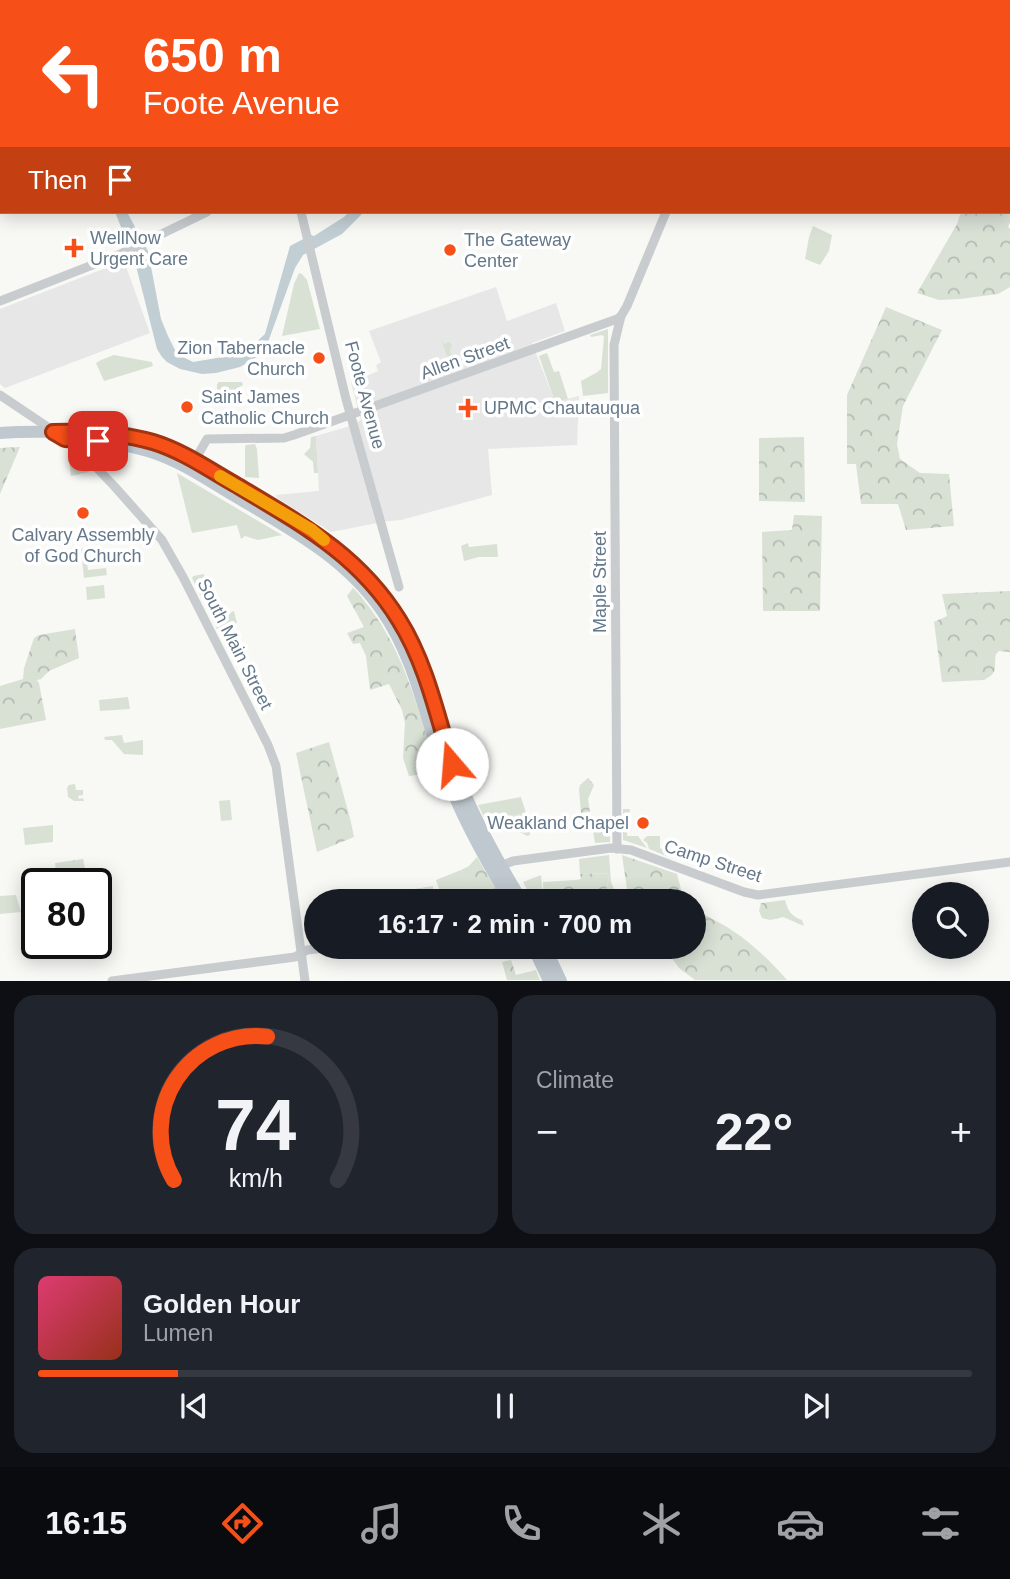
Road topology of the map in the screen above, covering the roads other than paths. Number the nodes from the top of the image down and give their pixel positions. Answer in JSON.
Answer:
{"nodes":[{"id":1,"x":203,"y":214,"type":"edge"},
{"id":2,"x":301,"y":214,"type":"edge"},
{"id":3,"x":665,"y":214,"type":"edge"},
{"id":4,"x":0,"y":301,"type":"edge"},
{"id":5,"x":621,"y":316,"type":"junction"},
{"id":6,"x":0,"y":395,"type":"edge"},
{"id":7,"x":20,"y":409,"type":"junction"},
{"id":8,"x":351,"y":415,"type":"junction"},
{"id":9,"x":14,"y":427,"type":"edge"},
{"id":10,"x":59,"y":435,"type":"junction"},
{"id":11,"x":0,"y":440,"type":"edge"},
{"id":12,"x":192,"y":466,"type":"junction"},
{"id":13,"x":399,"y":587,"type":"dead end"},
{"id":14,"x":617,"y":849,"type":"junction"},
{"id":15,"x":1010,"y":862,"type":"edge"},
{"id":16,"x":496,"y":868,"type":"junction"},
{"id":17,"x":505,"y":889,"type":"edge"},
{"id":18,"x":513,"y":889,"type":"edge"},
{"id":19,"x":302,"y":953,"type":"junction"},
{"id":20,"x":539,"y":959,"type":"edge"},
{"id":21,"x":551,"y":959,"type":"edge"},
{"id":22,"x":113,"y":981,"type":"edge"},
{"id":23,"x":305,"y":981,"type":"edge"},
{"id":24,"x":549,"y":981,"type":"edge"},
{"id":25,"x":561,"y":981,"type":"edge"}],
"edges":[{"from":1,"to":4,"type":"street"},
{"from":2,"to":8,"type":"street","name":"Foote Avenue"},
{"from":3,"to":5,"type":"street"},
{"from":5,"to":8,"type":"street","name":"Allen Street"},
{"from":5,"to":14,"type":"street","name":"Maple Street"},
{"from":6,"to":7,"type":"street","name":"South Main Street"},
{"from":7,"to":9,"type":"street"},
{"from":7,"to":10,"type":"street","name":"South Main Street"},
{"from":8,"to":12,"type":"street","name":"Allen Street"},
{"from":8,"to":13,"type":"street","name":"Foote Avenue"},
{"from":9,"to":10,"type":"highway"},
{"from":10,"to":11,"type":"highway"},
{"from":10,"to":12,"type":"highway"},
{"from":10,"to":19,"type":"street","name":"South Main Street"},
{"from":12,"to":16,"type":"highway"},
{"from":14,"to":15,"type":"street","name":"Camp Street"},
{"from":14,"to":16,"type":"street","name":"Camp Street"},
{"from":16,"to":17,"type":"highway"},
{"from":16,"to":18,"type":"highway"},
{"from":19,"to":22,"type":"street"},
{"from":19,"to":23,"type":"street","name":"South Main Street"},
{"from":20,"to":24,"type":"highway"},
{"from":21,"to":25,"type":"highway"}]}
